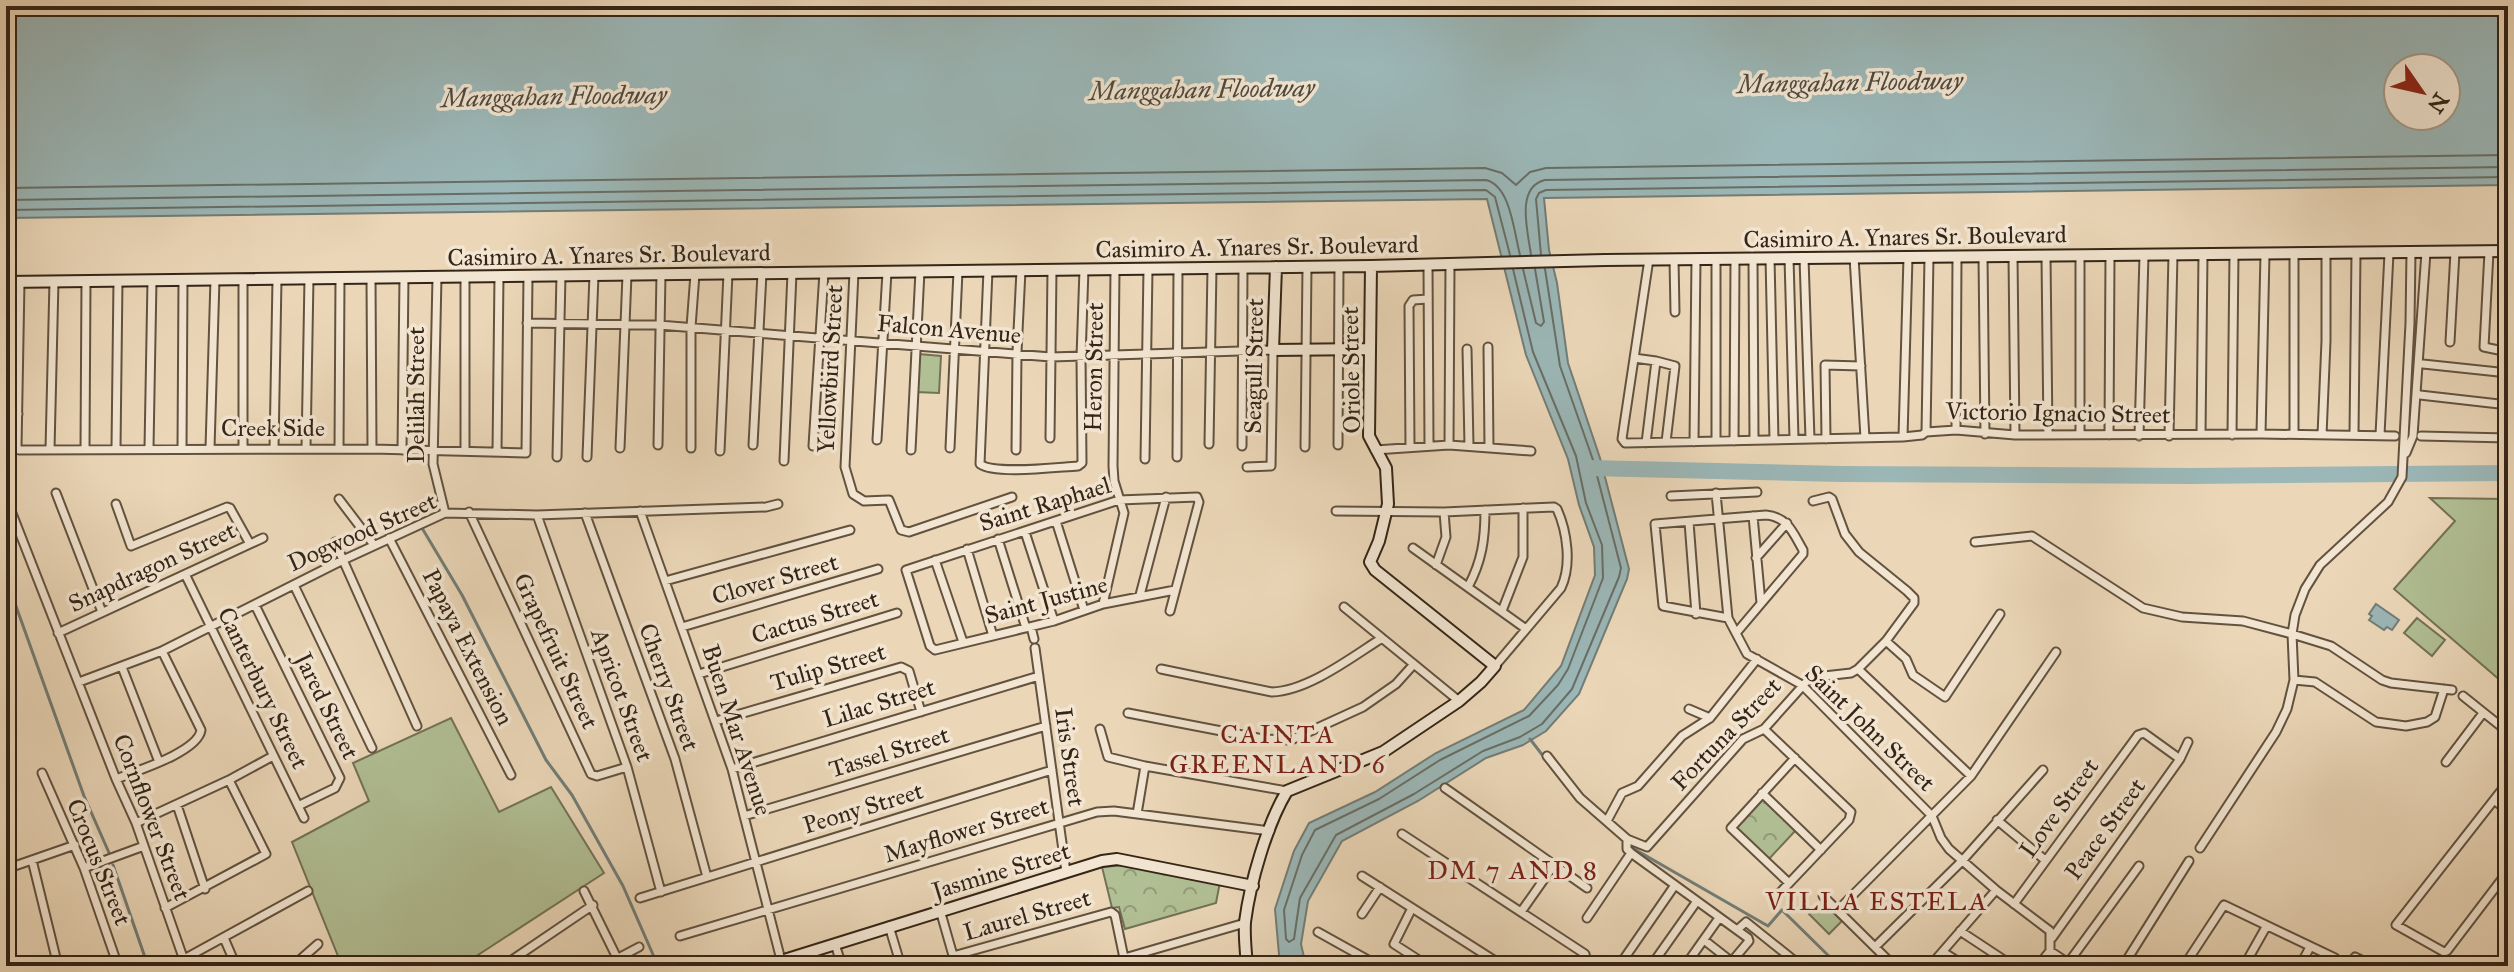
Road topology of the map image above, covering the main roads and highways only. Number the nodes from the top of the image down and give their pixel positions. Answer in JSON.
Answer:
{"nodes":[{"id":1,"x":2508,"y":251,"type":"edge"},
{"id":2,"x":1371,"y":266,"type":"junction"},
{"id":3,"x":1276,"y":267,"type":"junction"},
{"id":4,"x":6,"y":282,"type":"edge"},
{"id":5,"x":1368,"y":349,"type":"junction"},
{"id":6,"x":1273,"y":350,"type":"joint"},
{"id":7,"x":1253,"y":886,"type":"junction"},
{"id":8,"x":782,"y":963,"type":"edge"},
{"id":9,"x":765,"y":966,"type":"edge"},
{"id":10,"x":1247,"y":966,"type":"edge"}],
"edges":[{"from":1,"to":2,"type":"main road","name":"Casimiro A. Ynares Sr. Boulevard"},
{"from":2,"to":3,"type":"main road","name":"Casimiro A. Ynares Sr. Boulevard"},
{"from":2,"to":5,"type":"main road","name":"Oriole Street"},
{"from":3,"to":4,"type":"main road","name":"Casimiro A. Ynares Sr. Boulevard"},
{"from":3,"to":6,"type":"main road","name":"Seagull Street"},
{"from":5,"to":6,"type":"main road","name":"Falcon Avenue"},
{"from":5,"to":7,"type":"main road","name":"Oriole Street"},
{"from":7,"to":8,"type":"main road","name":"Jasmine Street"},
{"from":7,"to":10,"type":"main road"},
{"from":8,"to":9,"type":"main road","name":"Jasmine Street"}]}
